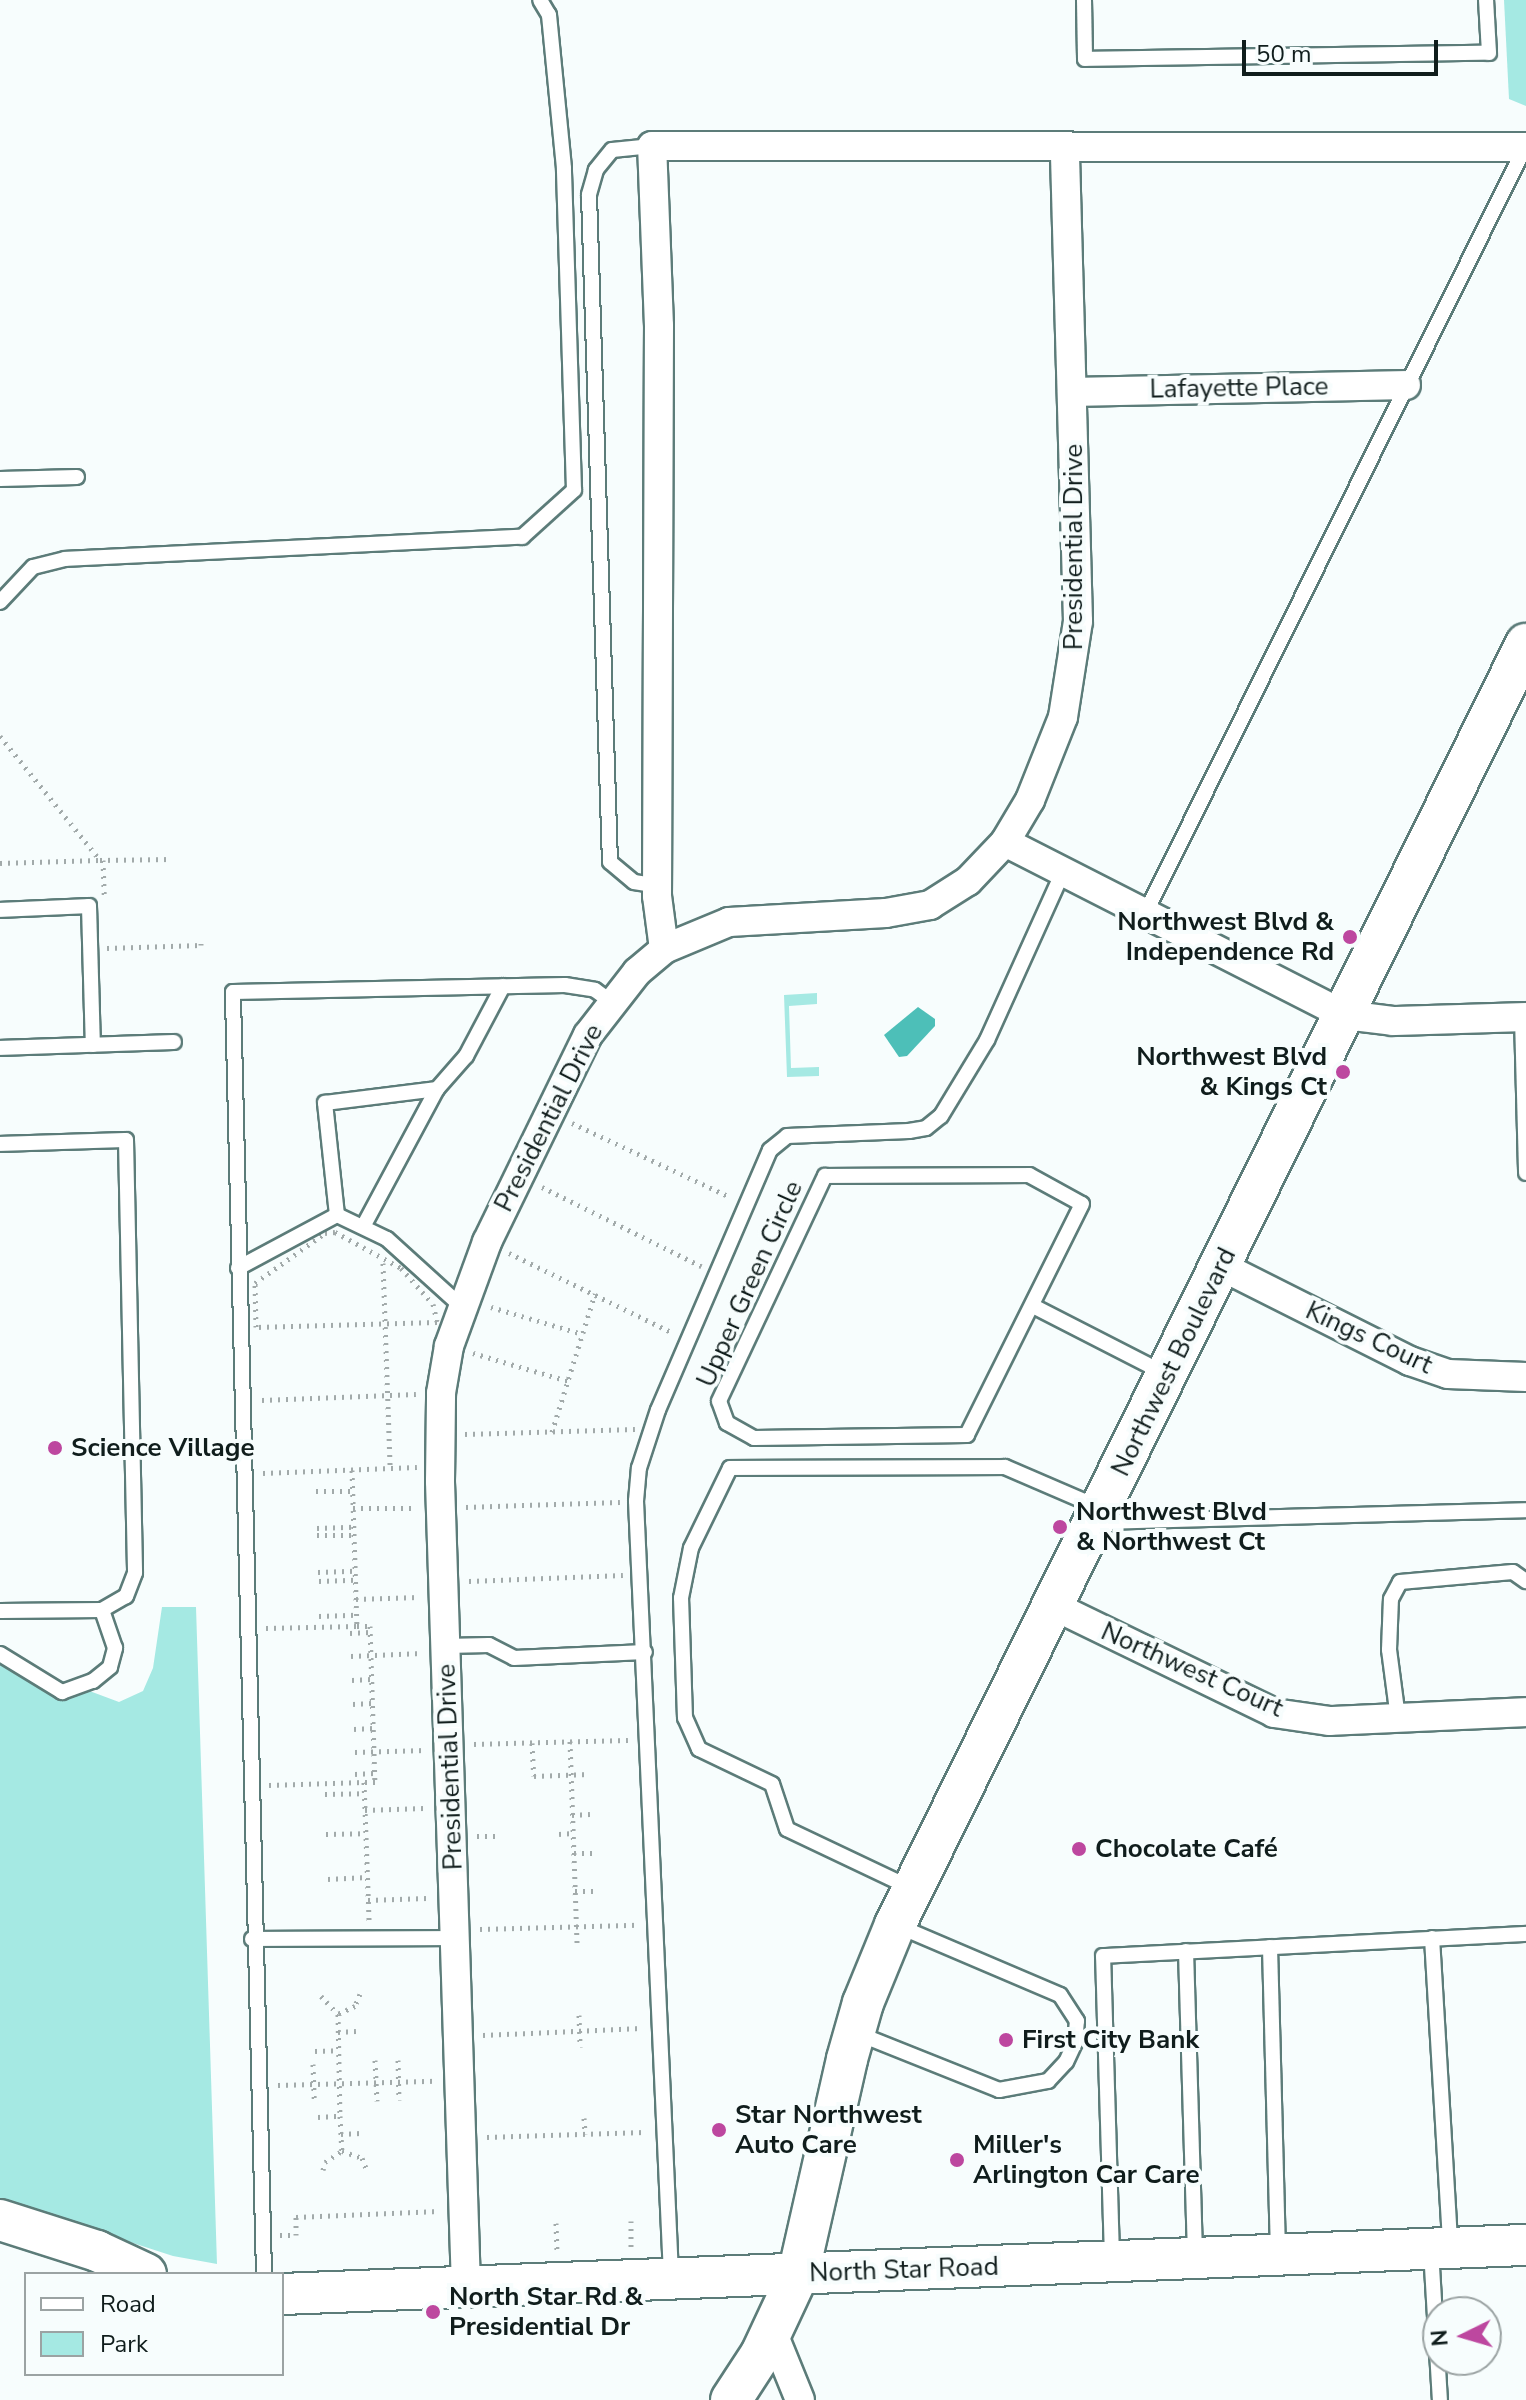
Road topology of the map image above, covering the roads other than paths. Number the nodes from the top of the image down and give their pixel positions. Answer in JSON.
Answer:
{"nodes":[{"id":1,"x":540,"y":0,"type":"edge"},
{"id":2,"x":1084,"y":0,"type":"edge"},
{"id":3,"x":1486,"y":0,"type":"edge"},
{"id":4,"x":652,"y":146,"type":"junction"},
{"id":5,"x":1065,"y":146,"type":"junction"},
{"id":6,"x":1525,"y":147,"type":"edge"},
{"id":7,"x":1406,"y":385,"type":"junction"},
{"id":8,"x":1073,"y":392,"type":"junction"},
{"id":9,"x":77,"y":477,"type":"dead end"},
{"id":10,"x":0,"y":479,"type":"edge"},
{"id":11,"x":0,"y":602,"type":"edge"},
{"id":12,"x":1526,"y":644,"type":"edge"},
{"id":13,"x":1005,"y":842,"type":"junction"},
{"id":14,"x":1063,"y":872,"type":"junction"},
{"id":15,"x":658,"y":886,"type":"junction"},
{"id":16,"x":0,"y":910,"type":"edge"},
{"id":17,"x":1145,"y":914,"type":"junction"},
{"id":18,"x":664,"y":949,"type":"junction"},
{"id":19,"x":503,"y":986,"type":"junction"},
{"id":20,"x":610,"y":1001,"type":"junction"},
{"id":21,"x":1345,"y":1015,"type":"junction"},
{"id":22,"x":1524,"y":1017,"type":"edge"},
{"id":23,"x":174,"y":1042,"type":"dead end"},
{"id":24,"x":93,"y":1045,"type":"junction"},
{"id":25,"x":0,"y":1048,"type":"edge"},
{"id":26,"x":437,"y":1089,"type":"junction"},
{"id":27,"x":0,"y":1144,"type":"edge"},
{"id":28,"x":1526,"y":1173,"type":"edge"},
{"id":29,"x":337,"y":1215,"type":"junction"},
{"id":30,"x":364,"y":1225,"type":"junction"},
{"id":31,"x":1221,"y":1266,"type":"junction"},
{"id":32,"x":238,"y":1268,"type":"junction"},
{"id":33,"x":462,"y":1302,"type":"junction"},
{"id":34,"x":1033,"y":1306,"type":"junction"},
{"id":35,"x":1168,"y":1375,"type":"junction"},
{"id":36,"x":1526,"y":1377,"type":"edge"},
{"id":37,"x":1526,"y":1510,"type":"edge"},
{"id":38,"x":1098,"y":1516,"type":"junction"},
{"id":39,"x":1526,"y":1581,"type":"edge"},
{"id":40,"x":1054,"y":1606,"type":"junction"},
{"id":41,"x":102,"y":1610,"type":"junction"},
{"id":42,"x":0,"y":1611,"type":"edge"},
{"id":43,"x":446,"y":1649,"type":"junction"},
{"id":44,"x":645,"y":1652,"type":"junction"},
{"id":45,"x":0,"y":1654,"type":"edge"},
{"id":46,"x":1526,"y":1712,"type":"edge"},
{"id":47,"x":1398,"y":1718,"type":"junction"},
{"id":48,"x":913,"y":1889,"type":"junction"},
{"id":49,"x":895,"y":1925,"type":"junction"},
{"id":50,"x":455,"y":1934,"type":"junction"},
{"id":51,"x":1526,"y":1934,"type":"edge"},
{"id":52,"x":1432,"y":1938,"type":"junction"},
{"id":53,"x":252,"y":1939,"type":"junction"},
{"id":54,"x":1270,"y":1947,"type":"junction"},
{"id":55,"x":1186,"y":1951,"type":"junction"},
{"id":56,"x":855,"y":2032,"type":"junction"},
{"id":57,"x":0,"y":2220,"type":"edge"},
{"id":58,"x":1526,"y":2245,"type":"edge"},
{"id":59,"x":0,"y":2247,"type":"edge"},
{"id":60,"x":1441,"y":2249,"type":"junction"},
{"id":61,"x":1278,"y":2255,"type":"junction"},
{"id":62,"x":1195,"y":2259,"type":"junction"},
{"id":63,"x":1112,"y":2262,"type":"junction"},
{"id":64,"x":78,"y":2272,"type":"edge"},
{"id":65,"x":142,"y":2272,"type":"edge"},
{"id":66,"x":264,"y":2272,"type":"edge"},
{"id":67,"x":798,"y":2275,"type":"junction"},
{"id":68,"x":671,"y":2280,"type":"junction"},
{"id":69,"x":466,"y":2287,"type":"junction"},
{"id":70,"x":284,"y":2294,"type":"edge"},
{"id":71,"x":772,"y":2331,"type":"junction"},
{"id":72,"x":731,"y":2400,"type":"edge"},
{"id":73,"x":800,"y":2400,"type":"edge"},
{"id":74,"x":1440,"y":2400,"type":"edge"}],
"edges":[{"from":1,"to":11,"type":"lane"},
{"from":2,"to":3,"type":"lane"},
{"from":4,"to":5,"type":"street"},
{"from":4,"to":15,"type":"street"},
{"from":4,"to":15,"type":"lane"},
{"from":5,"to":6,"type":"street"},
{"from":5,"to":8,"type":"street","name":"Presidential Drive"},
{"from":6,"to":7,"type":"lane"},
{"from":7,"to":8,"type":"street","name":"Lafayette Place"},
{"from":7,"to":17,"type":"lane"},
{"from":8,"to":13,"type":"street","name":"Presidential Drive"},
{"from":9,"to":10,"type":"lane"},
{"from":12,"to":21,"type":"main road","name":"Northwest Boulevard"},
{"from":13,"to":14,"type":"street"},
{"from":13,"to":18,"type":"street","name":"Presidential Drive"},
{"from":14,"to":17,"type":"street"},
{"from":14,"to":44,"type":"lane"},
{"from":15,"to":18,"type":"street"},
{"from":16,"to":24,"type":"lane"},
{"from":17,"to":21,"type":"street"},
{"from":18,"to":20,"type":"street","name":"Presidential Drive"},
{"from":19,"to":20,"type":"lane"},
{"from":19,"to":26,"type":"lane"},
{"from":19,"to":32,"type":"lane"},
{"from":20,"to":33,"type":"street","name":"Presidential Drive"},
{"from":21,"to":22,"type":"street"},
{"from":21,"to":31,"type":"main road","name":"Northwest Boulevard"},
{"from":22,"to":28,"type":"lane"},
{"from":23,"to":24,"type":"lane"},
{"from":24,"to":25,"type":"lane"},
{"from":26,"to":29,"type":"lane"},
{"from":26,"to":30,"type":"lane"},
{"from":27,"to":41,"type":"lane"},
{"from":29,"to":30,"type":"lane"},
{"from":29,"to":32,"type":"lane"},
{"from":30,"to":33,"type":"lane"},
{"from":31,"to":35,"type":"main road","name":"Northwest Boulevard"},
{"from":31,"to":36,"type":"street","name":"Kings Court"},
{"from":32,"to":53,"type":"lane"},
{"from":33,"to":43,"type":"street","name":"Presidential Drive"},
{"from":34,"to":34,"type":"lane","name":"Upper Green Circle"},
{"from":34,"to":35,"type":"lane"},
{"from":35,"to":38,"type":"main road","name":"Northwest Boulevard"},
{"from":37,"to":38,"type":"lane"},
{"from":38,"to":40,"type":"main road","name":"Northwest Boulevard"},
{"from":38,"to":48,"type":"lane"},
{"from":39,"to":47,"type":"lane"},
{"from":40,"to":47,"type":"street","name":"Northwest Court"},
{"from":40,"to":48,"type":"main road","name":"Northwest Boulevard"},
{"from":41,"to":42,"type":"lane"},
{"from":41,"to":45,"type":"lane"},
{"from":43,"to":44,"type":"lane"},
{"from":43,"to":50,"type":"street","name":"Presidential Drive"},
{"from":44,"to":68,"type":"lane"},
{"from":46,"to":47,"type":"street","name":"Northwest Court"},
{"from":48,"to":49,"type":"main road","name":"Northwest Boulevard"},
{"from":49,"to":56,"type":"main road","name":"Northwest Boulevard"},
{"from":49,"to":56,"type":"lane"},
{"from":50,"to":53,"type":"lane"},
{"from":50,"to":69,"type":"street","name":"Presidential Drive"},
{"from":51,"to":52,"type":"lane"},
{"from":52,"to":54,"type":"lane"},
{"from":52,"to":60,"type":"lane"},
{"from":53,"to":66,"type":"lane"},
{"from":54,"to":55,"type":"lane"},
{"from":54,"to":61,"type":"lane"},
{"from":55,"to":62,"type":"lane"},
{"from":55,"to":63,"type":"lane"},
{"from":56,"to":67,"type":"main road","name":"Northwest Boulevard"},
{"from":57,"to":65,"type":"main road"},
{"from":58,"to":60,"type":"main road","name":"North Star Road"},
{"from":59,"to":64,"type":"main road"},
{"from":60,"to":61,"type":"main road","name":"North Star Road"},
{"from":60,"to":74,"type":"lane"},
{"from":61,"to":62,"type":"main road","name":"North Star Road"},
{"from":62,"to":63,"type":"main road","name":"North Star Road"},
{"from":63,"to":67,"type":"main road","name":"North Star Road"},
{"from":67,"to":68,"type":"main road","name":"North Star Road"},
{"from":67,"to":71,"type":"main road","name":"Northwest Boulevard"},
{"from":68,"to":69,"type":"main road","name":"North Star Road"},
{"from":69,"to":70,"type":"main road","name":"North Star Road"},
{"from":71,"to":72,"type":"main road","name":"Northwest Boulevard"},
{"from":71,"to":73,"type":"street"}]}
